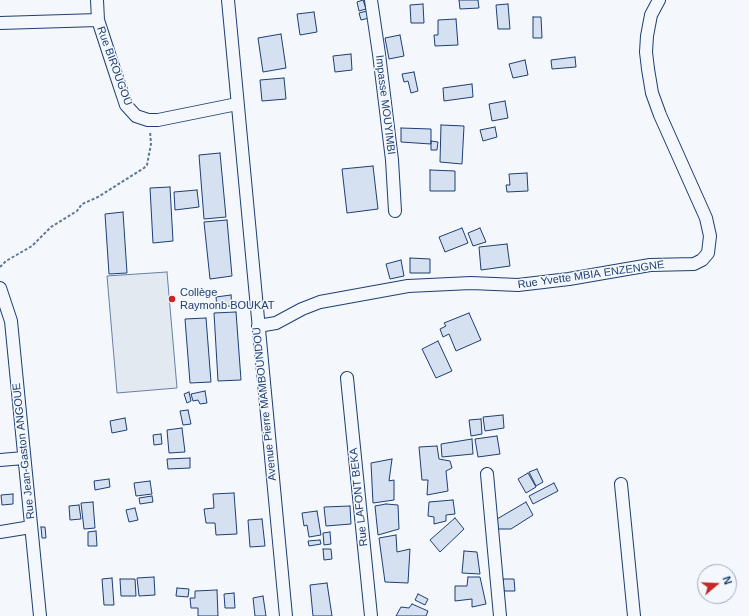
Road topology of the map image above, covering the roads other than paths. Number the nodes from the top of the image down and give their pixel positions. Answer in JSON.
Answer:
{"nodes":[{"id":1,"x":97,"y":0,"type":"edge"},
{"id":2,"x":228,"y":0,"type":"edge"},
{"id":3,"x":371,"y":0,"type":"edge"},
{"id":4,"x":659,"y":0,"type":"edge"},
{"id":5,"x":98,"y":20,"type":"junction"},
{"id":6,"x":0,"y":23,"type":"edge"},
{"id":7,"x":237,"y":104,"type":"junction"},
{"id":8,"x":395,"y":211,"type":"dead end"},
{"id":9,"x":0,"y":288,"type":"edge"},
{"id":10,"x":258,"y":326,"type":"junction"},
{"id":11,"x":347,"y":378,"type":"dead end"},
{"id":12,"x":24,"y":458,"type":"junction"},
{"id":13,"x":0,"y":460,"type":"edge"},
{"id":14,"x":487,"y":474,"type":"dead end"},
{"id":15,"x":622,"y":484,"type":"dead end"},
{"id":16,"x":31,"y":527,"type":"junction"},
{"id":17,"x":0,"y":532,"type":"edge"},
{"id":18,"x":40,"y":616,"type":"edge"},
{"id":19,"x":286,"y":616,"type":"edge"},
{"id":20,"x":371,"y":616,"type":"edge"},
{"id":21,"x":500,"y":616,"type":"edge"},
{"id":22,"x":634,"y":616,"type":"edge"}],
"edges":[{"from":1,"to":5,"type":"street","name":"Rue BIROUGOU"},
{"from":2,"to":7,"type":"street","name":"Avenue Pierre MAMBOUNDOU"},
{"from":3,"to":8,"type":"street","name":"Impasse MOUYIMBI"},
{"from":4,"to":10,"type":"street","name":"Rue Yvette MBIA ENZENGNE"},
{"from":5,"to":6,"type":"street"},
{"from":5,"to":7,"type":"street","name":"Rue BIROUGOU"},
{"from":7,"to":10,"type":"street","name":"Avenue Pierre MAMBOUNDOU"},
{"from":9,"to":12,"type":"street","name":"Rue Jean-Gaston ANGOUE"},
{"from":10,"to":19,"type":"street","name":"Avenue Pierre MAMBOUNDOU"},
{"from":11,"to":20,"type":"street","name":"Rue LAFONT BEKA"},
{"from":12,"to":13,"type":"street"},
{"from":12,"to":16,"type":"street","name":"Rue Jean-Gaston ANGOUE"},
{"from":14,"to":21,"type":"street"},
{"from":15,"to":22,"type":"street"},
{"from":16,"to":17,"type":"street"},
{"from":16,"to":18,"type":"street","name":"Rue Jean-Gaston ANGOUE"}]}
